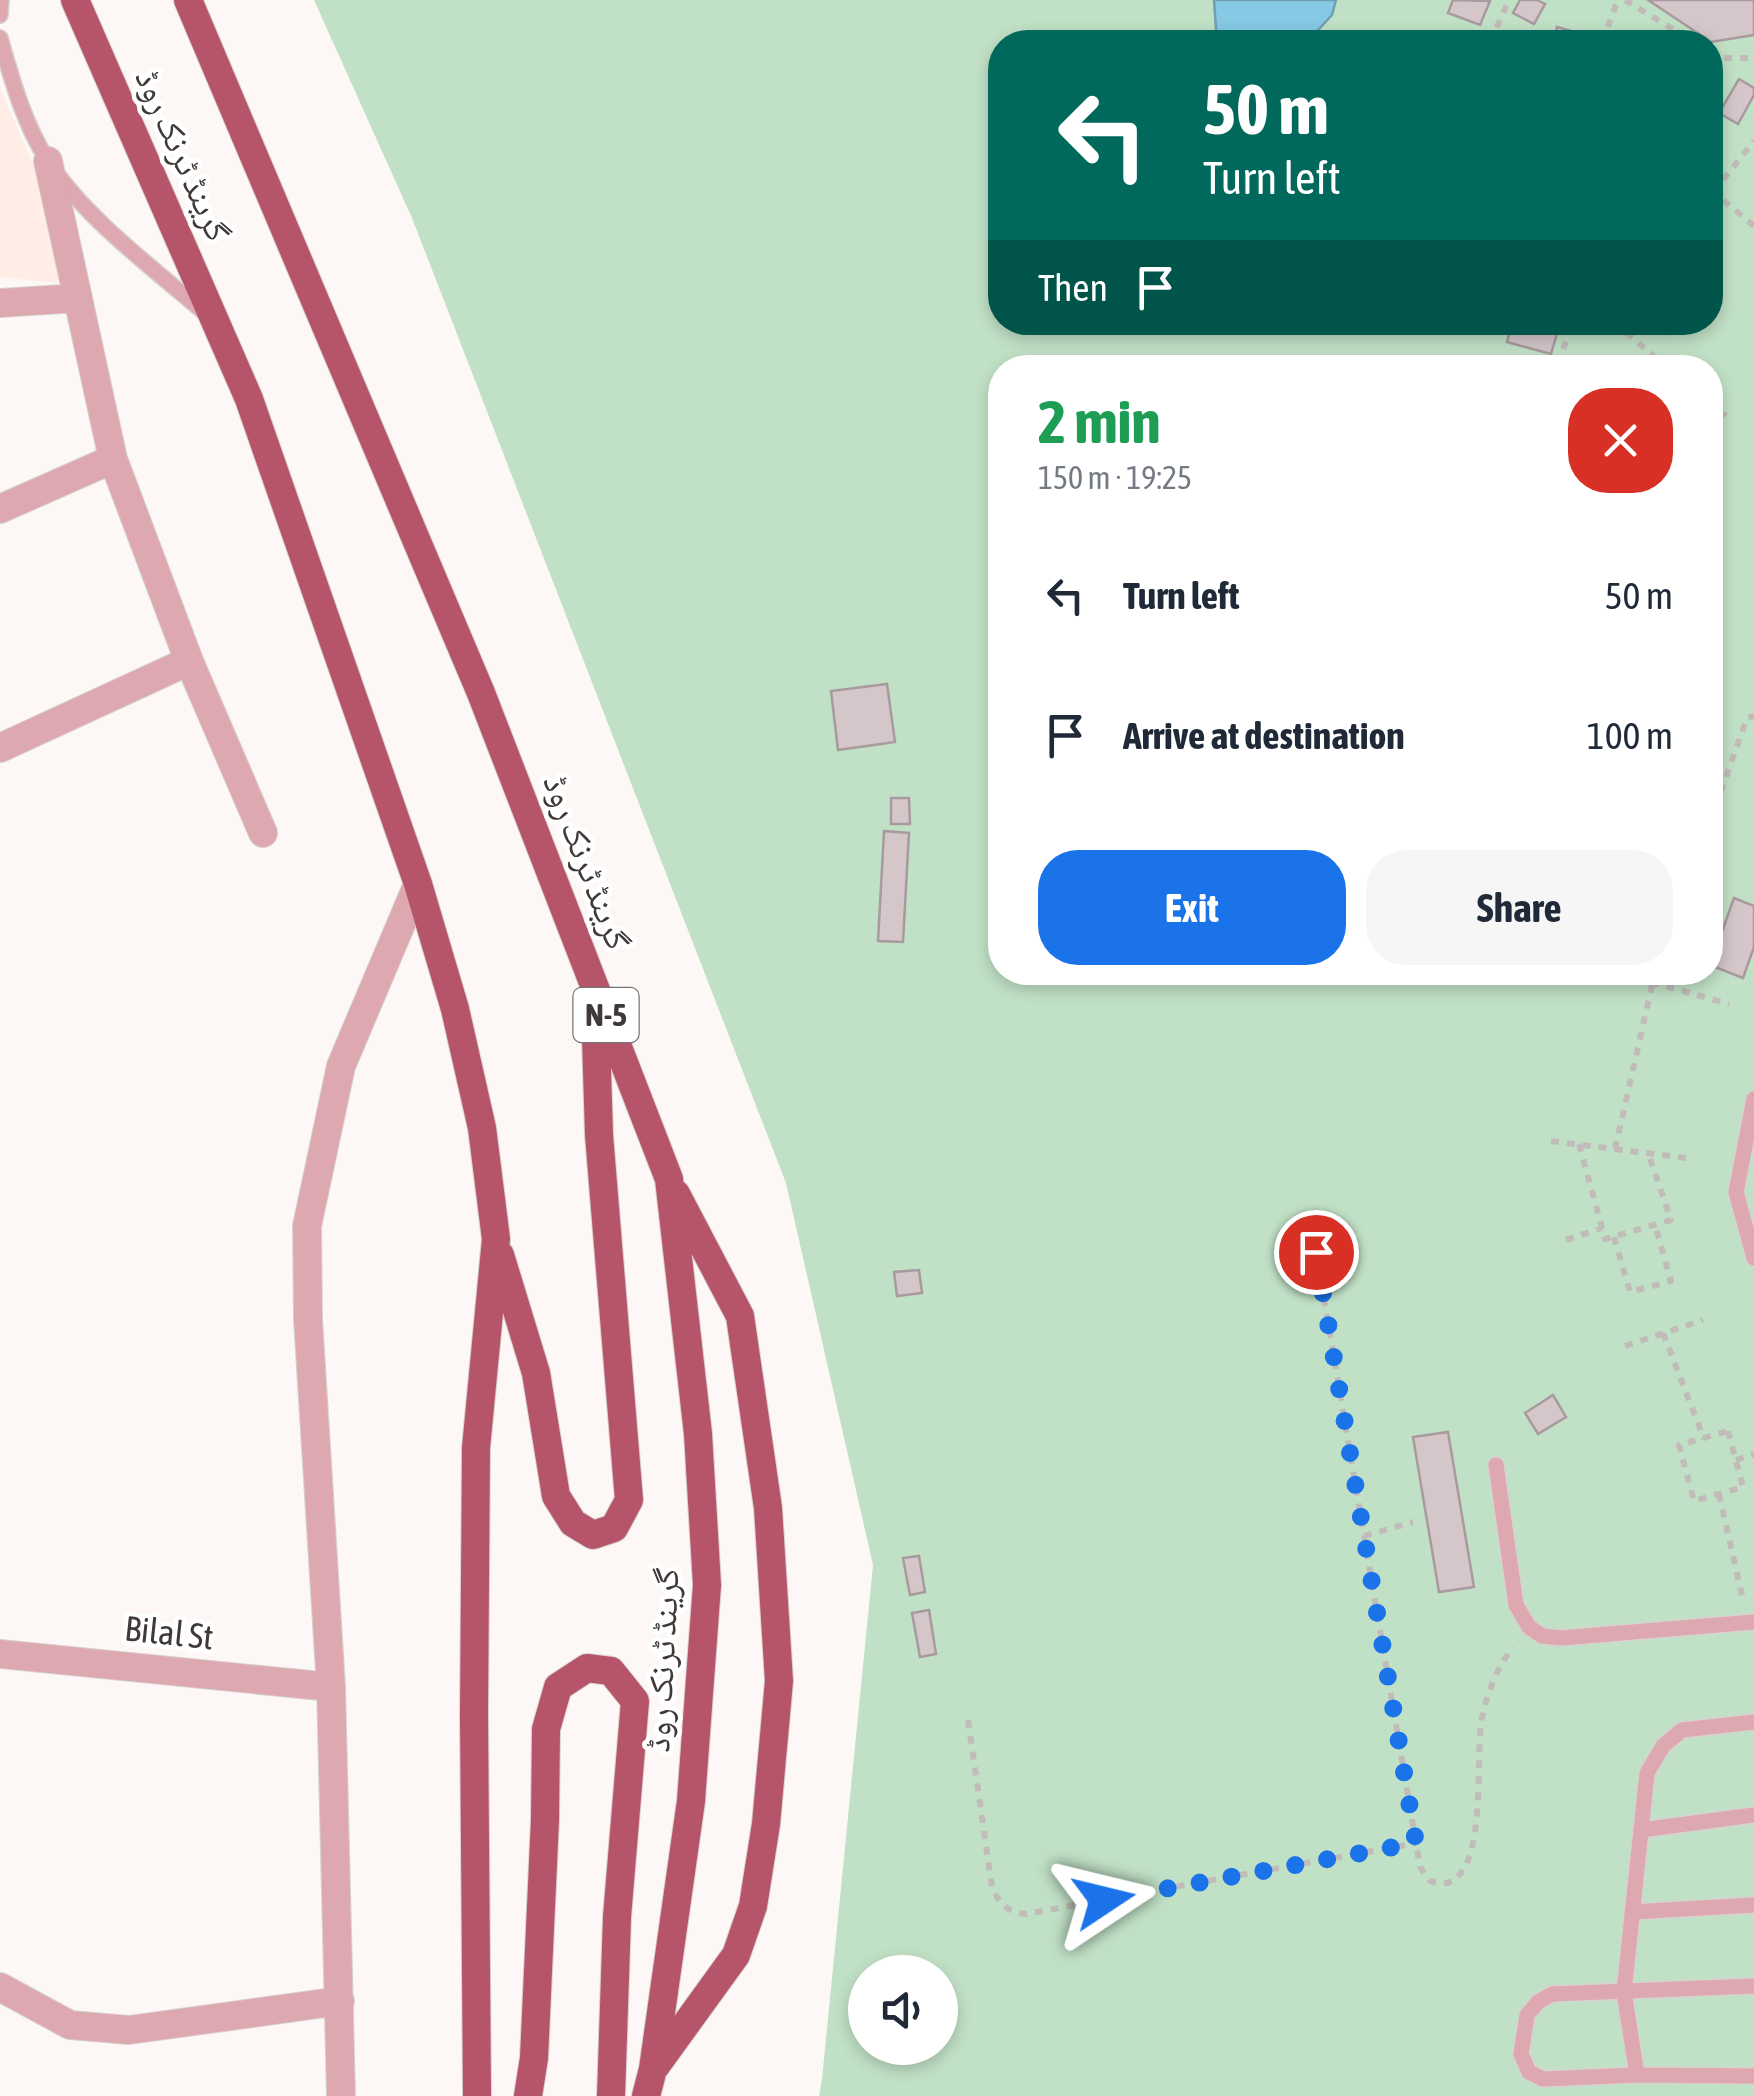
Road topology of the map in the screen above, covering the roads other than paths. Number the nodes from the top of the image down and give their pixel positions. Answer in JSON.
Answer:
{"nodes":[{"id":1,"x":1,"y":0,"type":"edge"},
{"id":2,"x":75,"y":0,"type":"edge"},
{"id":3,"x":188,"y":0,"type":"edge"},
{"id":4,"x":0,"y":15,"type":"edge"},
{"id":5,"x":0,"y":38,"type":"edge"},
{"id":6,"x":48,"y":161,"type":"junction"},
{"id":7,"x":78,"y":298,"type":"junction"},
{"id":8,"x":0,"y":303,"type":"edge"},
{"id":9,"x":215,"y":322,"type":"junction"},
{"id":10,"x":113,"y":459,"type":"junction"},
{"id":11,"x":0,"y":509,"type":"edge"},
{"id":12,"x":189,"y":661,"type":"junction"},
{"id":13,"x":0,"y":748,"type":"edge"},
{"id":14,"x":263,"y":833,"type":"dead end"},
{"id":15,"x":418,"y":884,"type":"junction"},
{"id":16,"x":595,"y":985,"type":"junction"},
{"id":17,"x":1754,"y":1098,"type":"edge"},
{"id":18,"x":668,"y":1179,"type":"junction"},
{"id":19,"x":496,"y":1239,"type":"junction"},
{"id":20,"x":1754,"y":1258,"type":"edge"},
{"id":21,"x":1496,"y":1464,"type":"dead end"},
{"id":22,"x":1750,"y":1622,"type":"edge"},
{"id":23,"x":0,"y":1654,"type":"edge"},
{"id":24,"x":331,"y":1687,"type":"junction"},
{"id":25,"x":1754,"y":1722,"type":"edge"},
{"id":26,"x":1754,"y":1815,"type":"edge"},
{"id":27,"x":1641,"y":1830,"type":"junction"},
{"id":28,"x":1754,"y":1905,"type":"edge"},
{"id":29,"x":1632,"y":1912,"type":"junction"},
{"id":30,"x":1754,"y":1986,"type":"edge"},
{"id":31,"x":0,"y":1987,"type":"edge"},
{"id":32,"x":1624,"y":1992,"type":"junction"},
{"id":33,"x":340,"y":2001,"type":"junction"},
{"id":34,"x":1637,"y":2075,"type":"junction"},
{"id":35,"x":1754,"y":2076,"type":"edge"},
{"id":36,"x":650,"y":2083,"type":"edge"},
{"id":37,"x":475,"y":2093,"type":"edge"},
{"id":38,"x":341,"y":2096,"type":"edge"},
{"id":39,"x":528,"y":2096,"type":"edge"},
{"id":40,"x":611,"y":2096,"type":"edge"}],
"edges":[{"from":1,"to":4,"type":"lane"},
{"from":2,"to":9,"type":"highway","name":"گرینڈ ٹرنک روڈ"},
{"from":3,"to":16,"type":"highway","name":"گرینڈ ٹرنک روڈ","number":"N-5"},
{"from":5,"to":6,"type":"lane"},
{"from":6,"to":7,"type":"street"},
{"from":6,"to":9,"type":"lane"},
{"from":7,"to":8,"type":"street"},
{"from":7,"to":10,"type":"street"},
{"from":9,"to":15,"type":"highway","name":"گرینڈ ٹرنک روڈ"},
{"from":10,"to":11,"type":"street"},
{"from":10,"to":12,"type":"street"},
{"from":12,"to":13,"type":"street"},
{"from":12,"to":14,"type":"street"},
{"from":15,"to":19,"type":"highway","name":"گرینڈ ٹرنک روڈ"},
{"from":15,"to":24,"type":"street"},
{"from":16,"to":18,"type":"highway","name":"گرینڈ ٹرنک روڈ","number":"N-5"},
{"from":16,"to":19,"type":"highway"},
{"from":17,"to":20,"type":"lane"},
{"from":18,"to":36,"type":"highway","name":"گرینڈ ٹرنک روڈ","number":"N-5"},
{"from":18,"to":36,"type":"highway"},
{"from":19,"to":37,"type":"highway","name":"گرینڈ ٹرنک روڈ"},
{"from":21,"to":22,"type":"lane"},
{"from":23,"to":24,"type":"street","name":"Bilal St"},
{"from":24,"to":33,"type":"street"},
{"from":25,"to":27,"type":"lane"},
{"from":26,"to":27,"type":"lane"},
{"from":27,"to":29,"type":"lane"},
{"from":28,"to":29,"type":"lane"},
{"from":29,"to":32,"type":"lane"},
{"from":30,"to":32,"type":"lane"},
{"from":31,"to":33,"type":"street"},
{"from":32,"to":34,"type":"lane"},
{"from":32,"to":34,"type":"lane"},
{"from":33,"to":38,"type":"street"},
{"from":34,"to":35,"type":"lane"},
{"from":39,"to":40,"type":"highway"}]}
